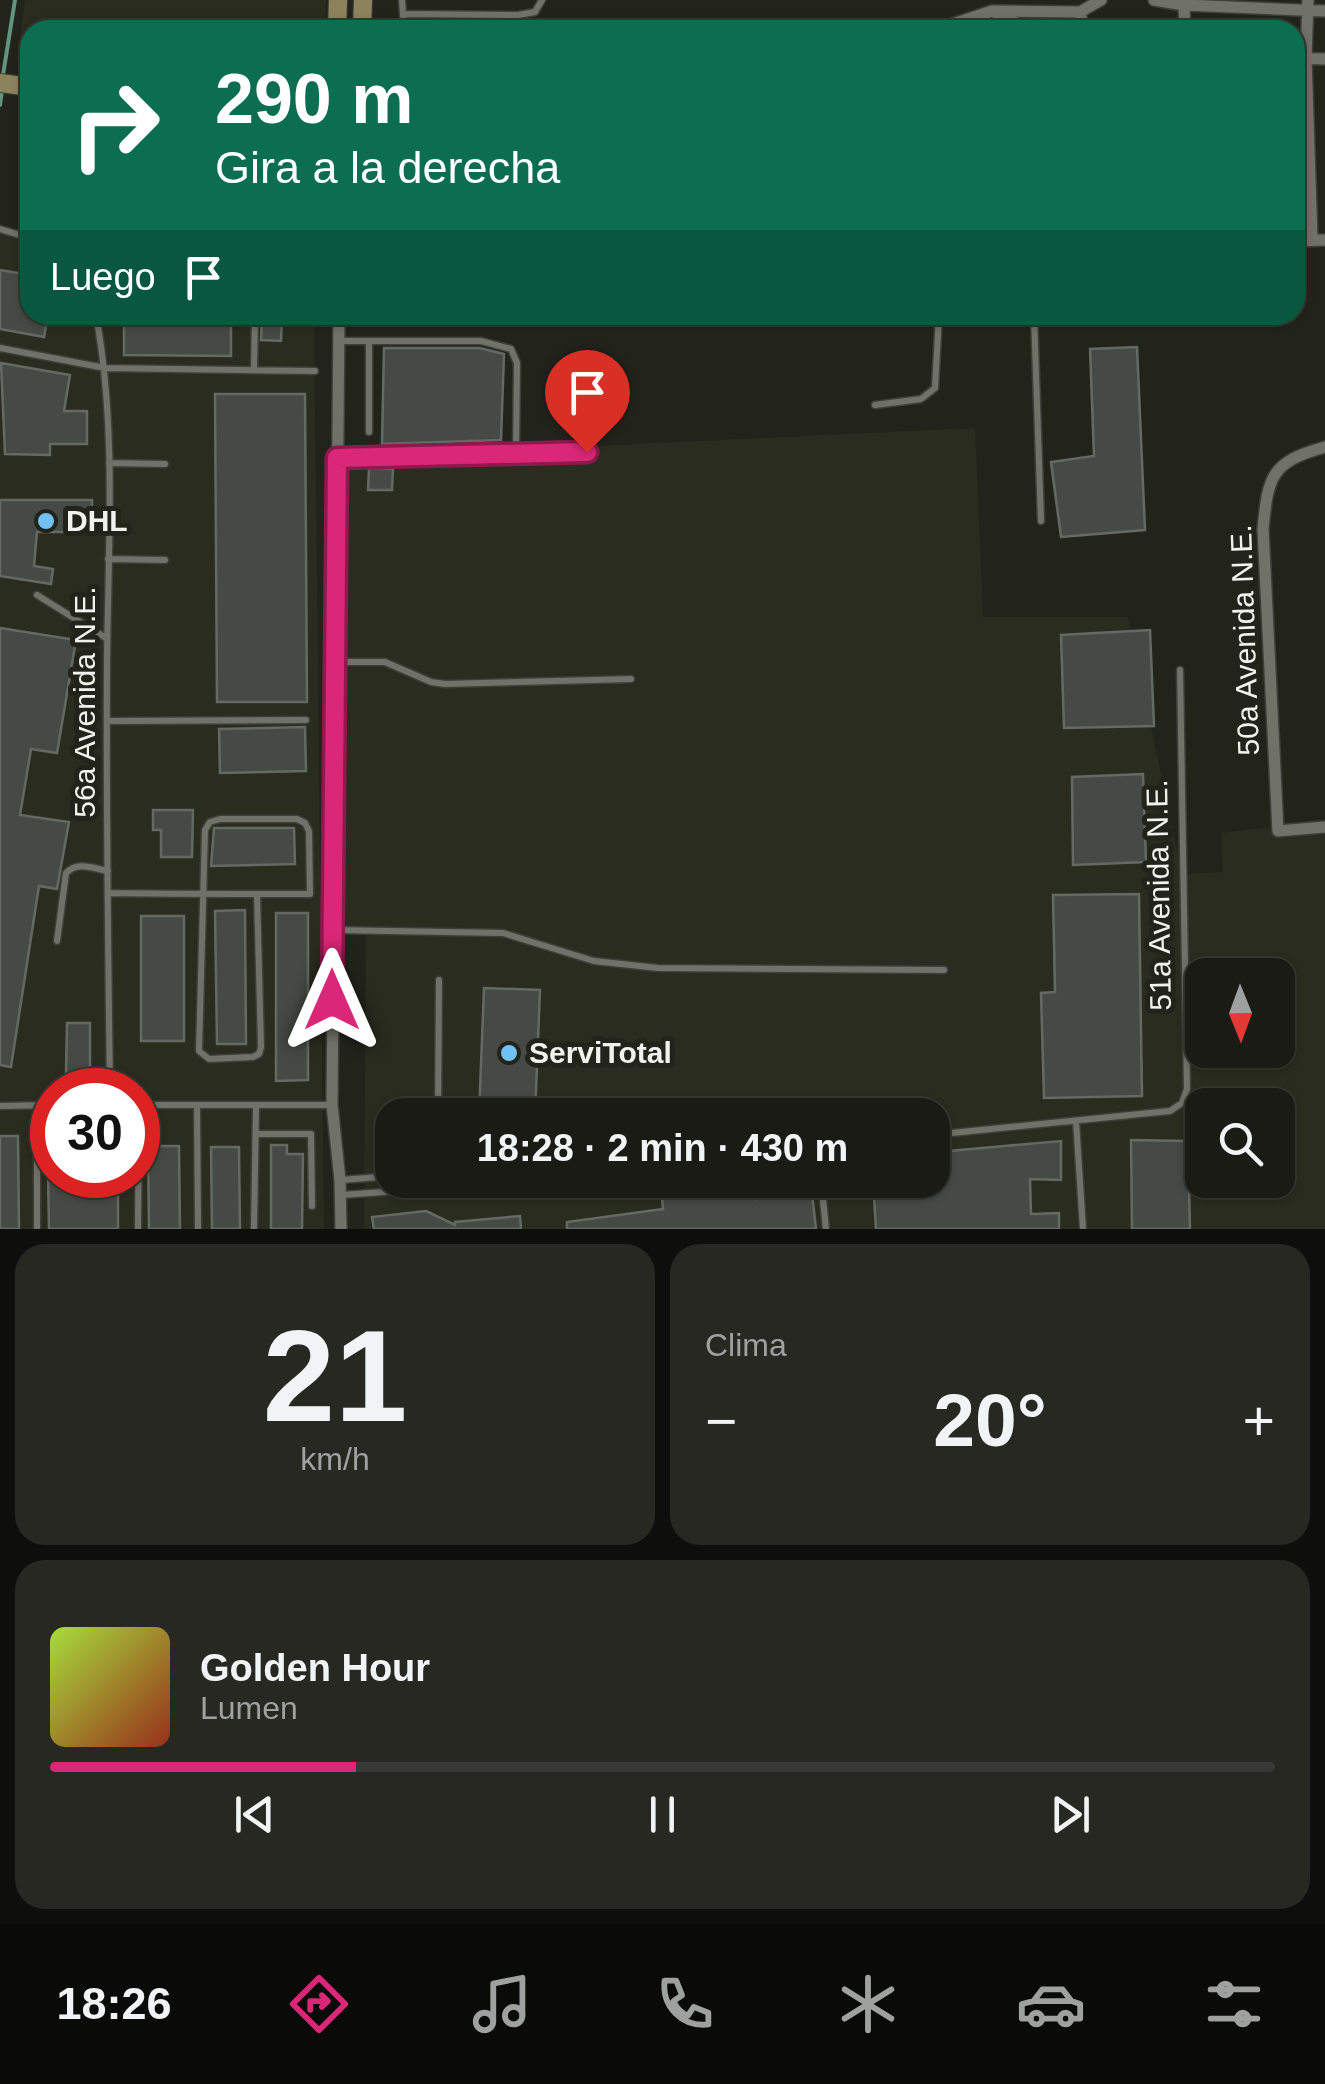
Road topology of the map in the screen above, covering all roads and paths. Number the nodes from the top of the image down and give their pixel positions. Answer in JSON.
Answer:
{"nodes":[{"id":1,"x":402,"y":0,"type":"edge"},
{"id":2,"x":542,"y":0,"type":"edge"},
{"id":3,"x":1101,"y":0,"type":"edge"},
{"id":4,"x":1154,"y":0,"type":"edge"},
{"id":5,"x":1184,"y":4,"type":"junction"},
{"id":6,"x":989,"y":5,"type":"edge"},
{"id":7,"x":1308,"y":5,"type":"edge"},
{"id":8,"x":1325,"y":10,"type":"edge"},
{"id":9,"x":1080,"y":12,"type":"junction"},
{"id":10,"x":403,"y":14,"type":"junction"},
{"id":11,"x":403,"y":20,"type":"edge"},
{"id":12,"x":1012,"y":20,"type":"edge"},
{"id":13,"x":1081,"y":20,"type":"edge"},
{"id":14,"x":1185,"y":20,"type":"edge"},
{"id":15,"x":1305,"y":158,"type":"edge"},
{"id":16,"x":1318,"y":240,"type":"edge"},
{"id":17,"x":98,"y":325,"type":"edge"},
{"id":18,"x":255,"y":325,"type":"edge"},
{"id":19,"x":339,"y":325,"type":"edge"},
{"id":20,"x":938,"y":325,"type":"edge"},
{"id":21,"x":1034,"y":325,"type":"edge"},
{"id":22,"x":338,"y":341,"type":"junction"},
{"id":23,"x":368,"y":341,"type":"junction"},
{"id":24,"x":0,"y":348,"type":"edge"},
{"id":25,"x":106,"y":368,"type":"junction"},
{"id":26,"x":254,"y":370,"type":"junction"},
{"id":27,"x":315,"y":371,"type":"dead end"},
{"id":28,"x":876,"y":404,"type":"dead end"},
{"id":29,"x":369,"y":432,"type":"dead end"},
{"id":30,"x":1325,"y":448,"type":"edge"},
{"id":31,"x":587,"y":452,"type":"dead end"},
{"id":32,"x":516,"y":454,"type":"junction"},
{"id":33,"x":337,"y":458,"type":"junction"},
{"id":34,"x":109,"y":462,"type":"junction"},
{"id":35,"x":165,"y":464,"type":"dead end"},
{"id":36,"x":1041,"y":520,"type":"dead end"},
{"id":37,"x":108,"y":559,"type":"junction"},
{"id":38,"x":165,"y":560,"type":"dead end"},
{"id":39,"x":37,"y":595,"type":"dead end"},
{"id":40,"x":107,"y":639,"type":"junction"},
{"id":41,"x":335,"y":662,"type":"junction"},
{"id":42,"x":1180,"y":670,"type":"dead end"},
{"id":43,"x":630,"y":679,"type":"dead end"},
{"id":44,"x":306,"y":720,"type":"dead end"},
{"id":45,"x":106,"y":721,"type":"junction"},
{"id":46,"x":1325,"y":827,"type":"edge"},
{"id":47,"x":108,"y":871,"type":"junction"},
{"id":48,"x":108,"y":893,"type":"junction"},
{"id":49,"x":203,"y":894,"type":"junction"},
{"id":50,"x":257,"y":894,"type":"junction"},
{"id":51,"x":333,"y":930,"type":"junction"},
{"id":52,"x":57,"y":941,"type":"dead end"},
{"id":53,"x":944,"y":970,"type":"dead end"},
{"id":54,"x":439,"y":980,"type":"dead end"},
{"id":55,"x":110,"y":1068,"type":"edge"},
{"id":56,"x":438,"y":1098,"type":"edge"},
{"id":57,"x":160,"y":1105,"type":"edge"},
{"id":58,"x":332,"y":1105,"type":"junction"},
{"id":59,"x":0,"y":1106,"type":"edge"},
{"id":60,"x":30,"y":1106,"type":"edge"},
{"id":61,"x":198,"y":1106,"type":"junction"},
{"id":62,"x":256,"y":1106,"type":"junction"},
{"id":63,"x":1076,"y":1121,"type":"junction"},
{"id":64,"x":950,"y":1133,"type":"edge"},
{"id":65,"x":256,"y":1134,"type":"junction"},
{"id":66,"x":375,"y":1177,"type":"edge"},
{"id":67,"x":340,"y":1180,"type":"junction"},
{"id":68,"x":375,"y":1193,"type":"edge"},
{"id":69,"x":340,"y":1196,"type":"junction"},
{"id":70,"x":38,"y":1198,"type":"edge"},
{"id":71,"x":138,"y":1198,"type":"edge"},
{"id":72,"x":823,"y":1198,"type":"edge"},
{"id":73,"x":312,"y":1206,"type":"dead end"},
{"id":74,"x":38,"y":1229,"type":"edge"},
{"id":75,"x":138,"y":1229,"type":"edge"},
{"id":76,"x":198,"y":1229,"type":"edge"},
{"id":77,"x":254,"y":1229,"type":"edge"},
{"id":78,"x":341,"y":1229,"type":"edge"},
{"id":79,"x":826,"y":1229,"type":"edge"},
{"id":80,"x":1083,"y":1229,"type":"edge"}],
"edges":[{"from":1,"to":10,"type":"lane"},
{"from":2,"to":10,"type":"lane"},
{"from":3,"to":9,"type":"street"},
{"from":4,"to":5,"type":"street"},
{"from":5,"to":7,"type":"street"},
{"from":5,"to":14,"type":"street"},
{"from":6,"to":9,"type":"street"},
{"from":6,"to":12,"type":"street"},
{"from":7,"to":8,"type":"street"},
{"from":9,"to":13,"type":"street"},
{"from":10,"to":11,"type":"lane"},
{"from":15,"to":16,"type":"street"},
{"from":17,"to":25,"type":"lane","name":"56a Avenida N.E."},
{"from":18,"to":26,"type":"lane"},
{"from":19,"to":22,"type":"street"},
{"from":20,"to":28,"type":"lane"},
{"from":21,"to":36,"type":"lane"},
{"from":22,"to":23,"type":"lane"},
{"from":22,"to":33,"type":"street"},
{"from":23,"to":29,"type":"lane"},
{"from":23,"to":32,"type":"lane"},
{"from":24,"to":25,"type":"lane"},
{"from":25,"to":26,"type":"lane"},
{"from":25,"to":34,"type":"lane","name":"56a Avenida N.E."},
{"from":26,"to":27,"type":"lane"},
{"from":30,"to":46,"type":"street","name":"50a Avenida N.E."},
{"from":31,"to":32,"type":"lane"},
{"from":32,"to":33,"type":"lane"},
{"from":33,"to":41,"type":"street"},
{"from":34,"to":35,"type":"lane"},
{"from":34,"to":37,"type":"lane","name":"56a Avenida N.E."},
{"from":37,"to":38,"type":"lane"},
{"from":37,"to":40,"type":"lane","name":"56a Avenida N.E."},
{"from":39,"to":40,"type":"lane"},
{"from":40,"to":45,"type":"lane","name":"56a Avenida N.E."},
{"from":41,"to":43,"type":"lane"},
{"from":41,"to":51,"type":"street"},
{"from":42,"to":63,"type":"lane","name":"51a Avenida N.E."},
{"from":44,"to":45,"type":"lane"},
{"from":45,"to":47,"type":"lane","name":"56a Avenida N.E."},
{"from":47,"to":48,"type":"lane","name":"56a Avenida N.E."},
{"from":47,"to":52,"type":"lane"},
{"from":48,"to":49,"type":"lane"},
{"from":48,"to":55,"type":"lane","name":"56a Avenida N.E."},
{"from":49,"to":50,"type":"lane"},
{"from":49,"to":50,"type":"lane"},
{"from":49,"to":50,"type":"lane"},
{"from":51,"to":53,"type":"lane"},
{"from":51,"to":58,"type":"street"},
{"from":54,"to":56,"type":"lane"},
{"from":57,"to":61,"type":"lane"},
{"from":58,"to":62,"type":"lane"},
{"from":58,"to":67,"type":"street"},
{"from":59,"to":60,"type":"lane"},
{"from":61,"to":62,"type":"lane"},
{"from":61,"to":76,"type":"lane"},
{"from":62,"to":65,"type":"lane"},
{"from":63,"to":64,"type":"lane"},
{"from":63,"to":80,"type":"lane"},
{"from":65,"to":73,"type":"lane"},
{"from":65,"to":77,"type":"lane"},
{"from":66,"to":67,"type":"lane"},
{"from":67,"to":69,"type":"street"},
{"from":68,"to":69,"type":"lane"},
{"from":69,"to":78,"type":"street"},
{"from":70,"to":74,"type":"lane"},
{"from":71,"to":75,"type":"lane"},
{"from":72,"to":79,"type":"lane"}]}
